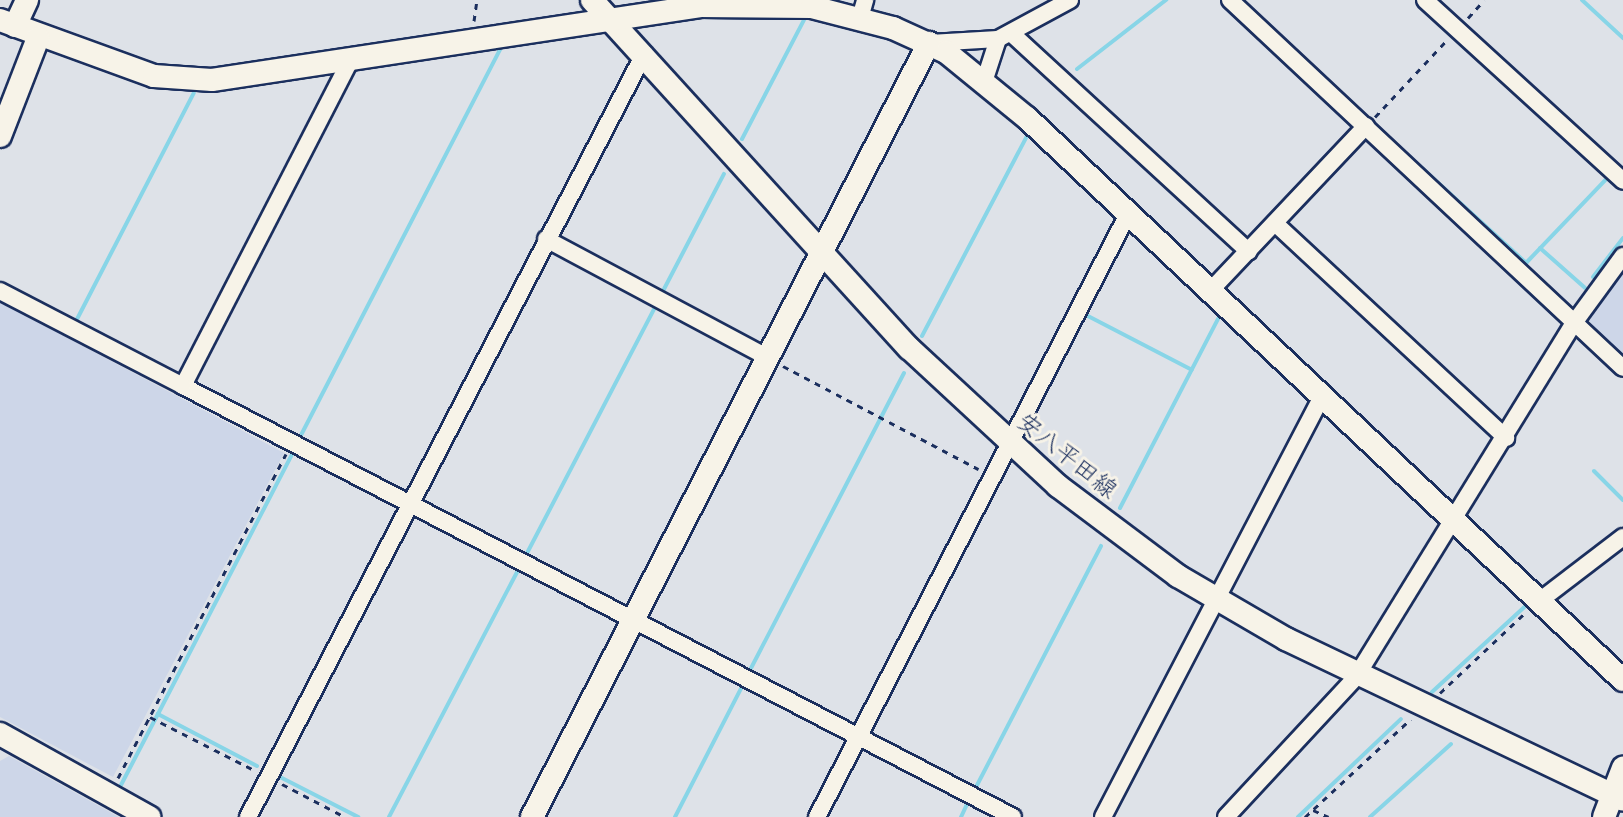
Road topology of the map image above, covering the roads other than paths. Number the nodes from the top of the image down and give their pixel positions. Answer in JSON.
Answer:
{"nodes":[{"id":1,"x":27,"y":0,"type":"edge"},
{"id":2,"x":1070,"y":0,"type":"edge"},
{"id":3,"x":1230,"y":0,"type":"edge"},
{"id":4,"x":1425,"y":0,"type":"edge"},
{"id":5,"x":1044,"y":7,"type":"edge"},
{"id":6,"x":600,"y":8,"type":"edge"},
{"id":7,"x":862,"y":9,"type":"edge"},
{"id":8,"x":7,"y":23,"type":"edge"},
{"id":9,"x":1005,"y":36,"type":"junction"},
{"id":10,"x":38,"y":38,"type":"junction"},
{"id":11,"x":929,"y":43,"type":"junction"},
{"id":12,"x":644,"y":54,"type":"junction"},
{"id":13,"x":352,"y":57,"type":"junction"},
{"id":14,"x":984,"y":82,"type":"junction"},
{"id":15,"x":1366,"y":126,"type":"junction"},
{"id":16,"x":0,"y":136,"type":"edge"},
{"id":17,"x":1623,"y":181,"type":"edge"},
{"id":18,"x":1128,"y":214,"type":"junction"},
{"id":19,"x":1277,"y":225,"type":"junction"},
{"id":20,"x":546,"y":239,"type":"junction"},
{"id":21,"x":1249,"y":252,"type":"junction"},
{"id":22,"x":822,"y":254,"type":"junction"},
{"id":23,"x":1623,"y":256,"type":"edge"},
{"id":24,"x":0,"y":291,"type":"edge"},
{"id":25,"x":1210,"y":291,"type":"junction"},
{"id":26,"x":1574,"y":323,"type":"junction"},
{"id":27,"x":769,"y":358,"type":"junction"},
{"id":28,"x":1623,"y":368,"type":"edge"},
{"id":29,"x":183,"y":386,"type":"junction"},
{"id":30,"x":1322,"y":396,"type":"junction"},
{"id":31,"x":1506,"y":438,"type":"junction"},
{"id":32,"x":1011,"y":446,"type":"junction"},
{"id":33,"x":409,"y":505,"type":"junction"},
{"id":34,"x":1454,"y":518,"type":"junction"},
{"id":35,"x":1623,"y":537,"type":"edge"},
{"id":36,"x":1216,"y":599,"type":"junction"},
{"id":37,"x":1538,"y":602,"type":"junction"},
{"id":38,"x":634,"y":620,"type":"junction"},
{"id":39,"x":1356,"y":677,"type":"junction"},
{"id":40,"x":1623,"y":680,"type":"edge"},
{"id":41,"x":860,"y":735,"type":"junction"},
{"id":42,"x":1,"y":738,"type":"edge"},
{"id":43,"x":1623,"y":768,"type":"edge"},
{"id":44,"x":1618,"y":798,"type":"edge"},
{"id":45,"x":149,"y":817,"type":"edge"},
{"id":46,"x":248,"y":817,"type":"edge"},
{"id":47,"x":532,"y":817,"type":"edge"},
{"id":48,"x":817,"y":817,"type":"edge"},
{"id":49,"x":1013,"y":817,"type":"edge"},
{"id":50,"x":1103,"y":817,"type":"edge"},
{"id":51,"x":1226,"y":817,"type":"edge"},
{"id":52,"x":1604,"y":817,"type":"edge"}],
"edges":[{"from":1,"to":8,"type":"street"},
{"from":2,"to":5,"type":"street"},
{"from":3,"to":15,"type":"street"},
{"from":4,"to":17,"type":"street"},
{"from":5,"to":9,"type":"street"},
{"from":6,"to":7,"type":"street"},
{"from":6,"to":12,"type":"street","name":"安八平田線"},
{"from":6,"to":13,"type":"street"},
{"from":7,"to":11,"type":"street"},
{"from":8,"to":10,"type":"street"},
{"from":9,"to":11,"type":"street"},
{"from":9,"to":14,"type":"street"},
{"from":9,"to":21,"type":"street"},
{"from":10,"to":13,"type":"street"},
{"from":10,"to":16,"type":"street"},
{"from":11,"to":14,"type":"street"},
{"from":11,"to":22,"type":"street"},
{"from":12,"to":20,"type":"street"},
{"from":12,"to":22,"type":"street","name":"安八平田線"},
{"from":13,"to":29,"type":"street"},
{"from":14,"to":18,"type":"street"},
{"from":15,"to":19,"type":"street"},
{"from":15,"to":26,"type":"street"},
{"from":18,"to":25,"type":"street"},
{"from":18,"to":32,"type":"street"},
{"from":19,"to":21,"type":"street"},
{"from":19,"to":31,"type":"street"},
{"from":20,"to":27,"type":"street"},
{"from":20,"to":33,"type":"street"},
{"from":21,"to":25,"type":"street"},
{"from":22,"to":27,"type":"street"},
{"from":22,"to":32,"type":"street","name":"安八平田線"},
{"from":23,"to":26,"type":"street"},
{"from":24,"to":29,"type":"street"},
{"from":25,"to":30,"type":"street"},
{"from":26,"to":28,"type":"street"},
{"from":26,"to":31,"type":"street"},
{"from":27,"to":38,"type":"street"},
{"from":29,"to":33,"type":"street"},
{"from":30,"to":34,"type":"street"},
{"from":30,"to":36,"type":"street"},
{"from":31,"to":34,"type":"street"},
{"from":32,"to":36,"type":"street","name":"安八平田線"},
{"from":32,"to":41,"type":"street"},
{"from":33,"to":38,"type":"street"},
{"from":33,"to":46,"type":"street"},
{"from":34,"to":37,"type":"street"},
{"from":34,"to":39,"type":"street"},
{"from":35,"to":37,"type":"street"},
{"from":36,"to":39,"type":"street","name":"安八平田線"},
{"from":36,"to":50,"type":"street"},
{"from":37,"to":40,"type":"street"},
{"from":38,"to":41,"type":"street"},
{"from":38,"to":47,"type":"street"},
{"from":39,"to":44,"type":"street","name":"安八平田線"},
{"from":39,"to":51,"type":"street"},
{"from":41,"to":48,"type":"street"},
{"from":41,"to":49,"type":"street"},
{"from":42,"to":45,"type":"street"},
{"from":43,"to":44,"type":"street"},
{"from":44,"to":52,"type":"street"}]}
